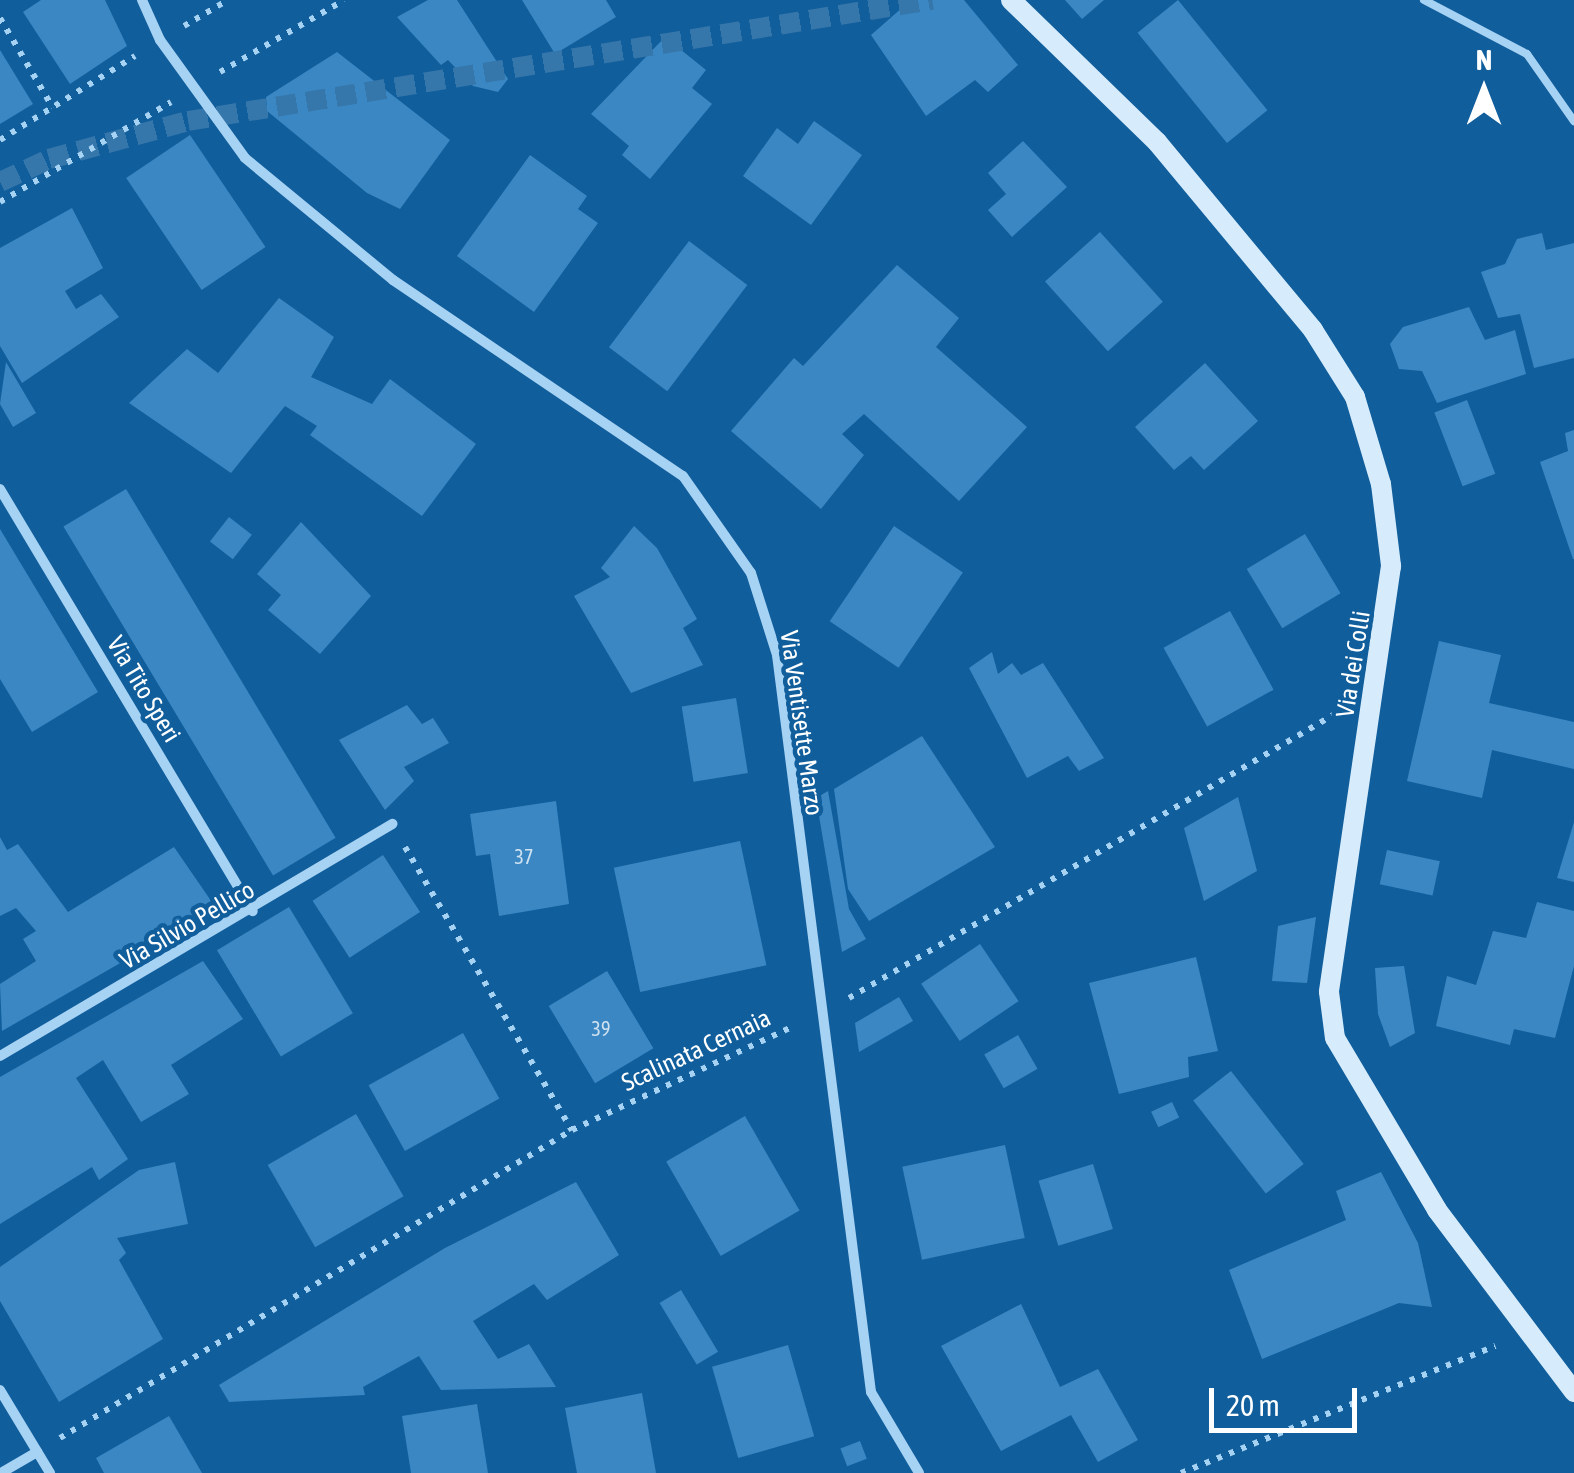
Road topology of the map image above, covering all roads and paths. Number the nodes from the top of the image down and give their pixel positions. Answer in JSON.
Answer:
{"nodes":[{"id":1,"x":142,"y":0,"type":"edge"},
{"id":2,"x":228,"y":0,"type":"edge"},
{"id":3,"x":344,"y":0,"type":"edge"},
{"id":4,"x":1010,"y":0,"type":"edge"},
{"id":5,"x":1424,"y":0,"type":"edge"},
{"id":6,"x":0,"y":18,"type":"edge"},
{"id":7,"x":160,"y":40,"type":"junction"},
{"id":8,"x":194,"y":87,"type":"junction"},
{"id":9,"x":53,"y":108,"type":"junction"},
{"id":10,"x":1574,"y":121,"type":"edge"},
{"id":11,"x":0,"y":140,"type":"edge"},
{"id":12,"x":0,"y":202,"type":"edge"},
{"id":13,"x":0,"y":489,"type":"edge"},
{"id":14,"x":1375,"y":691,"type":"junction"},
{"id":15,"x":392,"y":824,"type":"joint"},
{"id":16,"x":253,"y":911,"type":"junction"},
{"id":17,"x":828,"y":1010,"type":"junction"},
{"id":18,"x":0,"y":1056,"type":"edge"},
{"id":19,"x":572,"y":1130,"type":"junction"},
{"id":20,"x":1532,"y":1331,"type":"junction"},
{"id":21,"x":0,"y":1390,"type":"edge"},
{"id":22,"x":1574,"y":1392,"type":"edge"},
{"id":23,"x":37,"y":1452,"type":"junction"},
{"id":24,"x":1,"y":1473,"type":"edge"},
{"id":25,"x":50,"y":1473,"type":"edge"},
{"id":26,"x":919,"y":1473,"type":"edge"},
{"id":27,"x":1180,"y":1473,"type":"edge"}],
"edges":[{"from":1,"to":7,"type":"street","name":"Via Ventisette Marzo"},
{"from":2,"to":7,"type":"path"},
{"from":3,"to":8,"type":"path"},
{"from":4,"to":14,"type":"street","name":"Via dei Colli"},
{"from":5,"to":10,"type":"lane"},
{"from":6,"to":9,"type":"path"},
{"from":7,"to":8,"type":"street","name":"Via Ventisette Marzo"},
{"from":7,"to":9,"type":"path"},
{"from":8,"to":12,"type":"path"},
{"from":8,"to":17,"type":"street","name":"Via Ventisette Marzo"},
{"from":9,"to":11,"type":"path"},
{"from":13,"to":16,"type":"street","name":"Via Tito Speri"},
{"from":14,"to":17,"type":"path","name":"Scalinata Cernaia"},
{"from":14,"to":20,"type":"street","name":"Via dei Colli"},
{"from":15,"to":16,"type":"street","name":"Via Silvio Pellico"},
{"from":15,"to":19,"type":"path"},
{"from":16,"to":18,"type":"street","name":"Via Silvio Pellico"},
{"from":17,"to":19,"type":"path","name":"Scalinata Cernaia"},
{"from":17,"to":26,"type":"street","name":"Via Ventisette Marzo"},
{"from":19,"to":23,"type":"path","name":"Scalinata Cernaia"},
{"from":20,"to":22,"type":"street","name":"Via dei Colli"},
{"from":20,"to":27,"type":"path"},
{"from":21,"to":23,"type":"street"},
{"from":23,"to":24,"type":"street"},
{"from":23,"to":25,"type":"street"}]}
